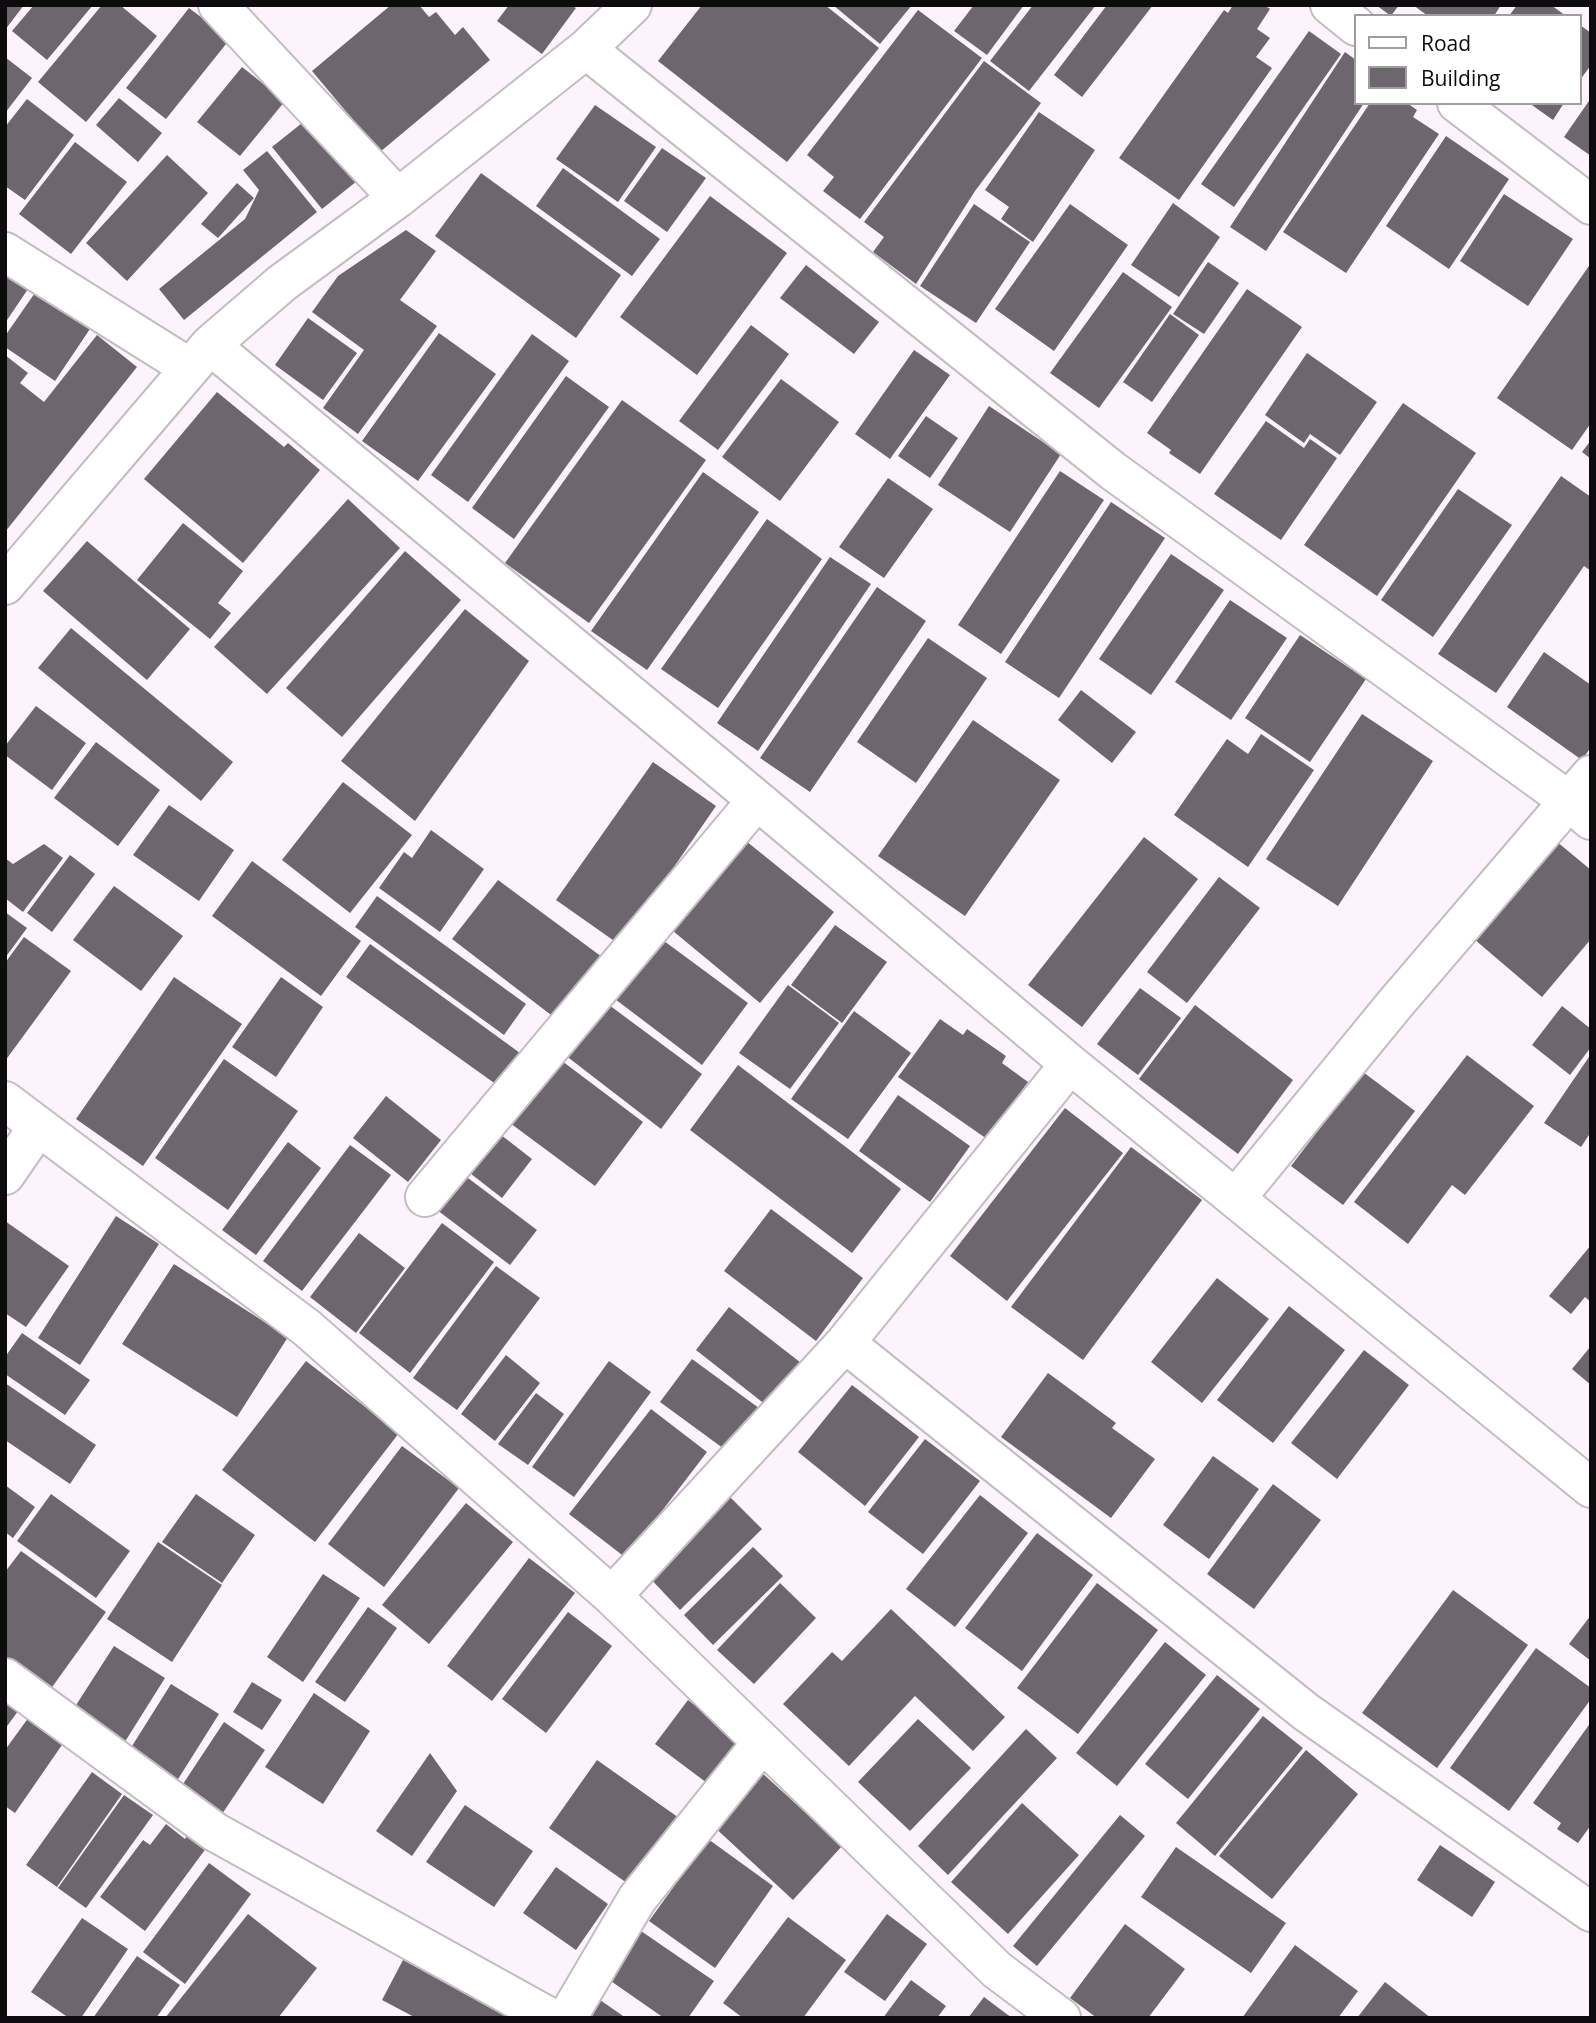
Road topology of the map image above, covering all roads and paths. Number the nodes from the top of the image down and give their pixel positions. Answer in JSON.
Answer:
{"nodes":[{"id":1,"x":218,"y":5,"type":"edge"},
{"id":2,"x":632,"y":5,"type":"edge"},
{"id":3,"x":1330,"y":5,"type":"edge"},
{"id":4,"x":1354,"y":24,"type":"edge"},
{"id":5,"x":586,"y":48,"type":"junction"},
{"id":6,"x":1460,"y":105,"type":"edge"},
{"id":7,"x":398,"y":198,"type":"junction"},
{"id":8,"x":1591,"y":205,"type":"edge"},
{"id":9,"x":5,"y":252,"type":"edge"},
{"id":10,"x":200,"y":356,"type":"junction"},
{"id":11,"x":5,"y":585,"type":"edge"},
{"id":12,"x":1583,"y":798,"type":"edge"},
{"id":13,"x":757,"y":800,"type":"junction"},
{"id":14,"x":1070,"y":1064,"type":"junction"},
{"id":15,"x":5,"y":1101,"type":"edge"},
{"id":16,"x":38,"y":1127,"type":"junction"},
{"id":17,"x":5,"y":1175,"type":"edge"},
{"id":18,"x":425,"y":1197,"type":"dead end"},
{"id":19,"x":1236,"y":1198,"type":"junction"},
{"id":20,"x":845,"y":1343,"type":"junction"},
{"id":21,"x":1591,"y":1488,"type":"edge"},
{"id":22,"x":612,"y":1596,"type":"junction"},
{"id":23,"x":5,"y":1678,"type":"edge"},
{"id":24,"x":762,"y":1744,"type":"junction"},
{"id":25,"x":1591,"y":1912,"type":"edge"},
{"id":26,"x":551,"y":2018,"type":"edge"},
{"id":27,"x":567,"y":2018,"type":"edge"},
{"id":28,"x":1061,"y":2018,"type":"edge"}],
"edges":[{"from":1,"to":7,"type":"street"},
{"from":2,"to":5,"type":"street"},
{"from":3,"to":4,"type":"street"},
{"from":5,"to":7,"type":"street"},
{"from":5,"to":12,"type":"street"},
{"from":6,"to":8,"type":"street"},
{"from":7,"to":10,"type":"street"},
{"from":9,"to":10,"type":"street"},
{"from":10,"to":11,"type":"street"},
{"from":10,"to":13,"type":"street"},
{"from":12,"to":19,"type":"street"},
{"from":13,"to":14,"type":"street"},
{"from":13,"to":18,"type":"street"},
{"from":14,"to":19,"type":"street"},
{"from":14,"to":20,"type":"street"},
{"from":15,"to":16,"type":"street"},
{"from":16,"to":17,"type":"street"},
{"from":16,"to":22,"type":"street"},
{"from":19,"to":21,"type":"street"},
{"from":20,"to":22,"type":"street"},
{"from":20,"to":25,"type":"street"},
{"from":22,"to":24,"type":"street"},
{"from":23,"to":26,"type":"street"},
{"from":24,"to":27,"type":"street"},
{"from":24,"to":28,"type":"street"}]}
